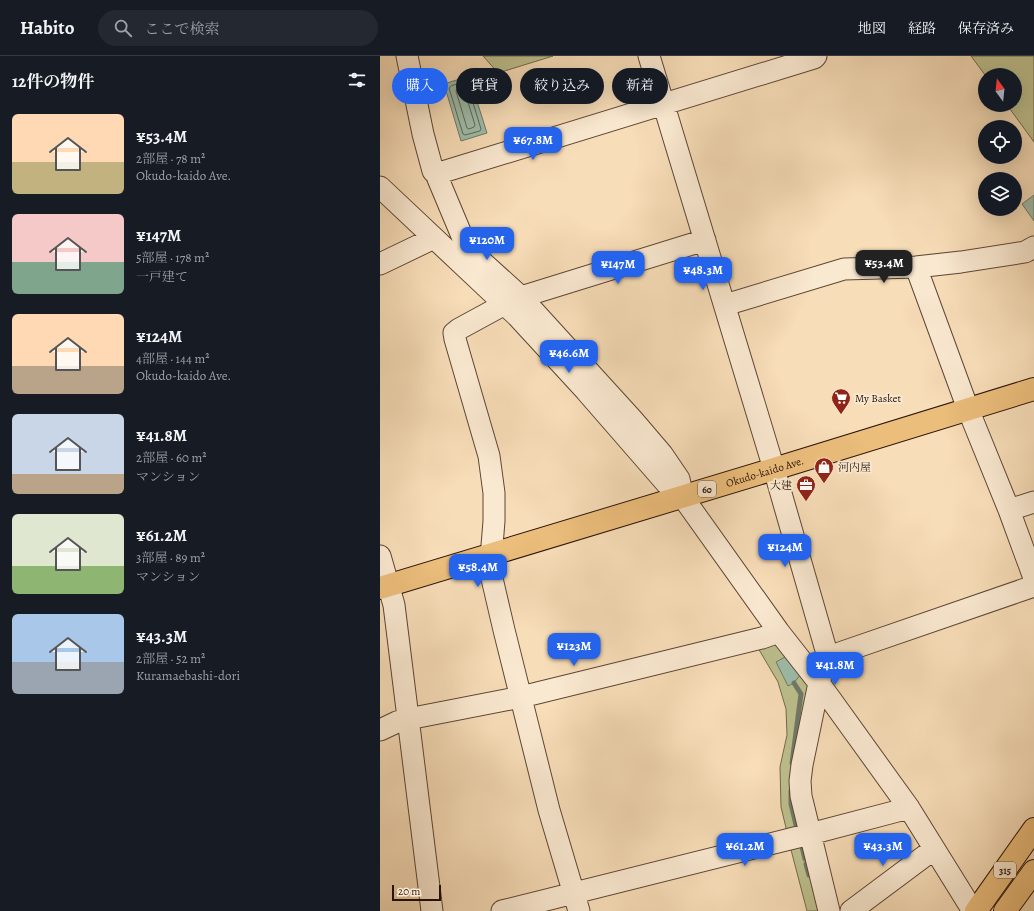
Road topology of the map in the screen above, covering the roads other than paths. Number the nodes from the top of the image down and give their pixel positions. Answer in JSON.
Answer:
{"nodes":[{"id":1,"x":407,"y":56,"type":"edge"},
{"id":2,"x":649,"y":56,"type":"edge"},
{"id":3,"x":814,"y":57,"type":"edge"},
{"id":4,"x":653,"y":68,"type":"edge"},
{"id":5,"x":668,"y":103,"type":"edge"},
{"id":6,"x":664,"y":104,"type":"joint"},
{"id":7,"x":436,"y":174,"type":"junction"},
{"id":8,"x":380,"y":187,"type":"edge"},
{"id":9,"x":434,"y":238,"type":"junction"},
{"id":10,"x":705,"y":240,"type":"junction"},
{"id":11,"x":1034,"y":247,"type":"edge"},
{"id":12,"x":467,"y":248,"type":"junction"},
{"id":13,"x":380,"y":264,"type":"edge"},
{"id":14,"x":916,"y":267,"type":"junction"},
{"id":15,"x":483,"y":284,"type":"junction"},
{"id":16,"x":513,"y":300,"type":"junction"},
{"id":17,"x":725,"y":305,"type":"junction"},
{"id":18,"x":1034,"y":389,"type":"edge"},
{"id":19,"x":968,"y":409,"type":"junction"},
{"id":20,"x":774,"y":469,"type":"junction"},
{"id":21,"x":682,"y":496,"type":"junction"},
{"id":22,"x":1034,"y":502,"type":"edge"},
{"id":23,"x":1009,"y":510,"type":"junction"},
{"id":24,"x":492,"y":554,"type":"junction"},
{"id":25,"x":380,"y":556,"type":"edge"},
{"id":26,"x":1034,"y":578,"type":"edge"},
{"id":27,"x":1034,"y":586,"type":"edge"},
{"id":28,"x":384,"y":587,"type":"edge"},
{"id":29,"x":779,"y":632,"type":"junction"},
{"id":30,"x":828,"y":657,"type":"junction"},
{"id":31,"x":819,"y":683,"type":"junction"},
{"id":32,"x":521,"y":697,"type":"junction"},
{"id":33,"x":408,"y":719,"type":"junction"},
{"id":34,"x":380,"y":730,"type":"edge"},
{"id":35,"x":909,"y":808,"type":"junction"},
{"id":36,"x":1034,"y":829,"type":"edge"},
{"id":37,"x":810,"y":834,"type":"junction"},
{"id":38,"x":934,"y":849,"type":"junction"},
{"id":39,"x":1034,"y":871,"type":"edge"},
{"id":40,"x":576,"y":902,"type":"edge"},
{"id":41,"x":432,"y":911,"type":"edge"},
{"id":42,"x":502,"y":911,"type":"edge"},
{"id":43,"x":829,"y":911,"type":"edge"},
{"id":44,"x":851,"y":911,"type":"edge"},
{"id":45,"x":973,"y":911,"type":"edge"},
{"id":46,"x":976,"y":911,"type":"edge"},
{"id":47,"x":1005,"y":911,"type":"edge"}],
"edges":[{"from":1,"to":7,"type":"street"},
{"from":2,"to":4,"type":"street"},
{"from":3,"to":5,"type":"street"},
{"from":6,"to":7,"type":"street"},
{"from":6,"to":10,"type":"street"},
{"from":7,"to":12,"type":"street"},
{"from":8,"to":9,"type":"street"},
{"from":9,"to":12,"type":"street"},
{"from":9,"to":13,"type":"street"},
{"from":9,"to":15,"type":"street"},
{"from":10,"to":16,"type":"street"},
{"from":10,"to":17,"type":"street"},
{"from":11,"to":14,"type":"street"},
{"from":12,"to":15,"type":"street"},
{"from":12,"to":16,"type":"street"},
{"from":14,"to":17,"type":"street"},
{"from":14,"to":19,"type":"street"},
{"from":15,"to":16,"type":"street"},
{"from":16,"to":21,"type":"street"},
{"from":16,"to":24,"type":"street"},
{"from":17,"to":20,"type":"street"},
{"from":18,"to":19,"type":"main road","name":"Okudo-kaido Ave.","number":"60"},
{"from":19,"to":20,"type":"main road","name":"Okudo-kaido Ave.","number":"60"},
{"from":19,"to":23,"type":"street"},
{"from":20,"to":21,"type":"main road","name":"Okudo-kaido Ave.","number":"60"},
{"from":20,"to":30,"type":"street"},
{"from":21,"to":24,"type":"main road","name":"Okudo-kaido Ave.","number":"60"},
{"from":21,"to":29,"type":"street"},
{"from":22,"to":23,"type":"street"},
{"from":23,"to":26,"type":"street"},
{"from":24,"to":28,"type":"main road","name":"Okudo-kaido Ave.","number":"60"},
{"from":24,"to":32,"type":"street"},
{"from":25,"to":28,"type":"street"},
{"from":27,"to":30,"type":"street"},
{"from":28,"to":33,"type":"street"},
{"from":29,"to":31,"type":"street"},
{"from":29,"to":32,"type":"street"},
{"from":30,"to":31,"type":"street"},
{"from":31,"to":35,"type":"street"},
{"from":31,"to":37,"type":"street"},
{"from":32,"to":33,"type":"street"},
{"from":32,"to":40,"type":"street"},
{"from":33,"to":34,"type":"street"},
{"from":33,"to":41,"type":"street"},
{"from":35,"to":37,"type":"street"},
{"from":35,"to":38,"type":"street"},
{"from":36,"to":46,"type":"main road","number":"315"},
{"from":37,"to":40,"type":"street"},
{"from":37,"to":43,"type":"street"},
{"from":38,"to":44,"type":"street"},
{"from":38,"to":45,"type":"street"},
{"from":39,"to":47,"type":"main road","number":"315"},
{"from":40,"to":42,"type":"street"}]}
